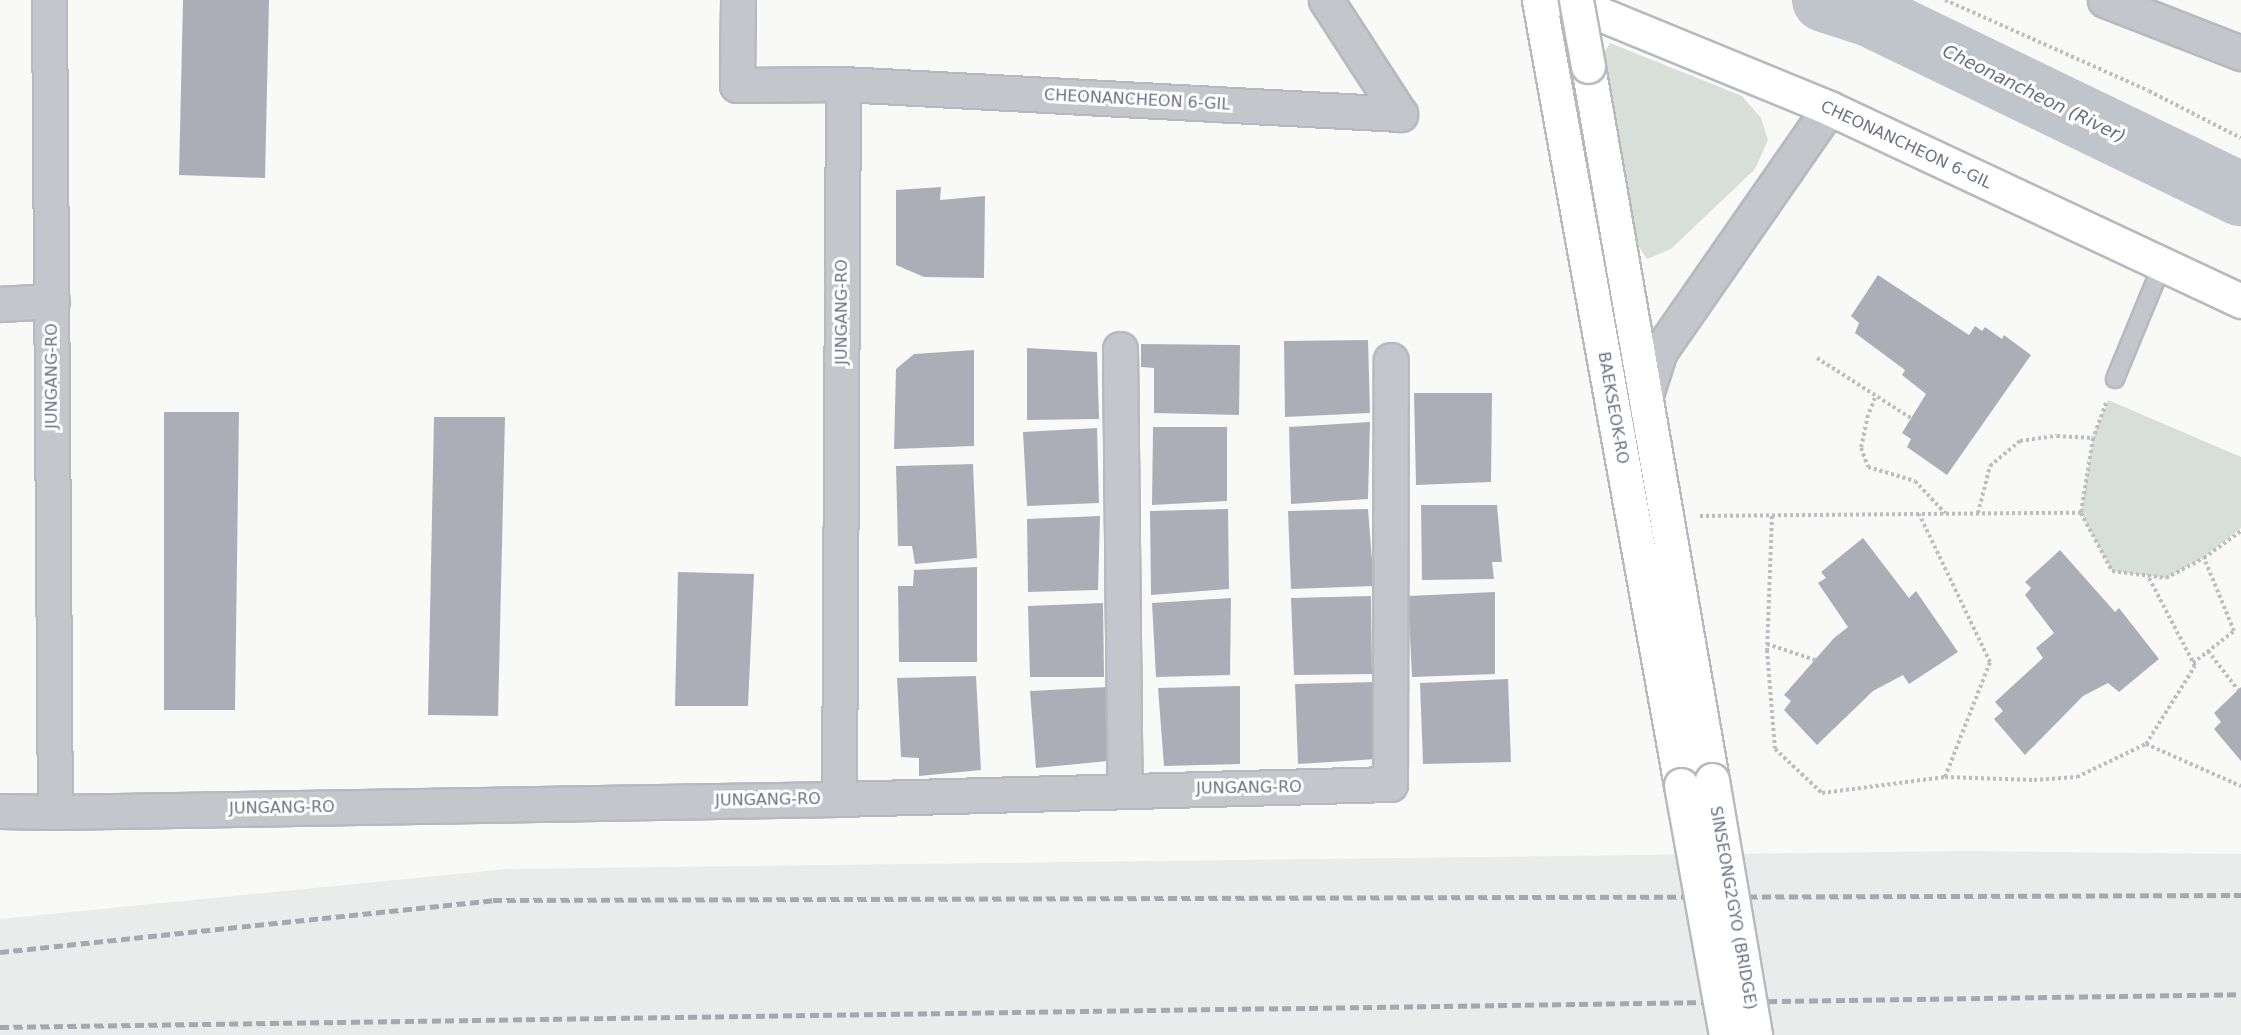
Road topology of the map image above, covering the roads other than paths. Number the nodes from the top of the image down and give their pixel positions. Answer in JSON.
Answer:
{"nodes":[{"id":1,"x":49,"y":0,"type":"edge"},
{"id":2,"x":738,"y":0,"type":"edge"},
{"id":3,"x":1326,"y":0,"type":"edge"},
{"id":4,"x":1566,"y":0,"type":"edge"},
{"id":5,"x":1576,"y":0,"type":"edge"},
{"id":6,"x":2105,"y":0,"type":"edge"},
{"id":7,"x":1541,"y":16,"type":"edge"},
{"id":8,"x":2241,"y":53,"type":"edge"},
{"id":9,"x":843,"y":84,"type":"junction"},
{"id":10,"x":1828,"y":108,"type":"junction"},
{"id":11,"x":2162,"y":265,"type":"junction"},
{"id":12,"x":52,"y":301,"type":"junction"},
{"id":13,"x":2241,"y":301,"type":"edge"},
{"id":14,"x":1629,"y":303,"type":"junction"},
{"id":15,"x":0,"y":304,"type":"edge"},
{"id":16,"x":1675,"y":329,"type":"junction"},
{"id":17,"x":1120,"y":349,"type":"dead end"},
{"id":18,"x":1391,"y":360,"type":"dead end"},
{"id":19,"x":2115,"y":379,"type":"dead end"},
{"id":20,"x":1645,"y":398,"type":"junction"},
{"id":21,"x":1696,"y":782,"type":"junction"},
{"id":22,"x":1125,"y":791,"type":"junction"},
{"id":23,"x":839,"y":799,"type":"junction"},
{"id":24,"x":0,"y":810,"type":"edge"},
{"id":25,"x":55,"y":812,"type":"junction"},
{"id":26,"x":1726,"y":1035,"type":"edge"},
{"id":27,"x":1755,"y":1035,"type":"edge"}],
"edges":[{"from":1,"to":12,"type":"street","name":"JUNGANG-RO"},
{"from":2,"to":9,"type":"street","name":"CHEONANCHEON 6-GIL"},
{"from":3,"to":9,"type":"street","name":"CHEONANCHEON 6-GIL"},
{"from":4,"to":10,"type":"main road","name":"CHEONANCHEON 6-GIL"},
{"from":5,"to":14,"type":"main road","name":"BAEKSEOK-RO","bridge":true},
{"from":6,"to":8,"type":"street"},
{"from":7,"to":21,"type":"main road","name":"BAEKSEOK-RO"},
{"from":9,"to":23,"type":"street","name":"JUNGANG-RO"},
{"from":10,"to":11,"type":"main road","name":"CHEONANCHEON 6-GIL"},
{"from":10,"to":16,"type":"street"},
{"from":11,"to":13,"type":"main road","name":"CHEONANCHEON 6-GIL"},
{"from":11,"to":19,"type":"lane"},
{"from":12,"to":15,"type":"street","name":"JUNGANG-RO"},
{"from":12,"to":25,"type":"street","name":"JUNGANG-RO"},
{"from":14,"to":16,"type":"street"},
{"from":14,"to":20,"type":"main road","name":"BAEKSEOK-RO"},
{"from":16,"to":20,"type":"street"},
{"from":17,"to":22,"type":"street"},
{"from":18,"to":22,"type":"street","name":"JUNGANG-RO"},
{"from":20,"to":21,"type":"main road","name":"BAEKSEOK-RO"},
{"from":21,"to":26,"type":"main road","name":"SINSEONG2GYO (BRIDGE)","bridge":true},
{"from":21,"to":27,"type":"main road","name":"SINSEONG2GYO (BRIDGE)","bridge":true},
{"from":22,"to":23,"type":"street"},
{"from":23,"to":25,"type":"street","name":"JUNGANG-RO"},
{"from":24,"to":25,"type":"street","name":"JUNGANG-RO"}]}
